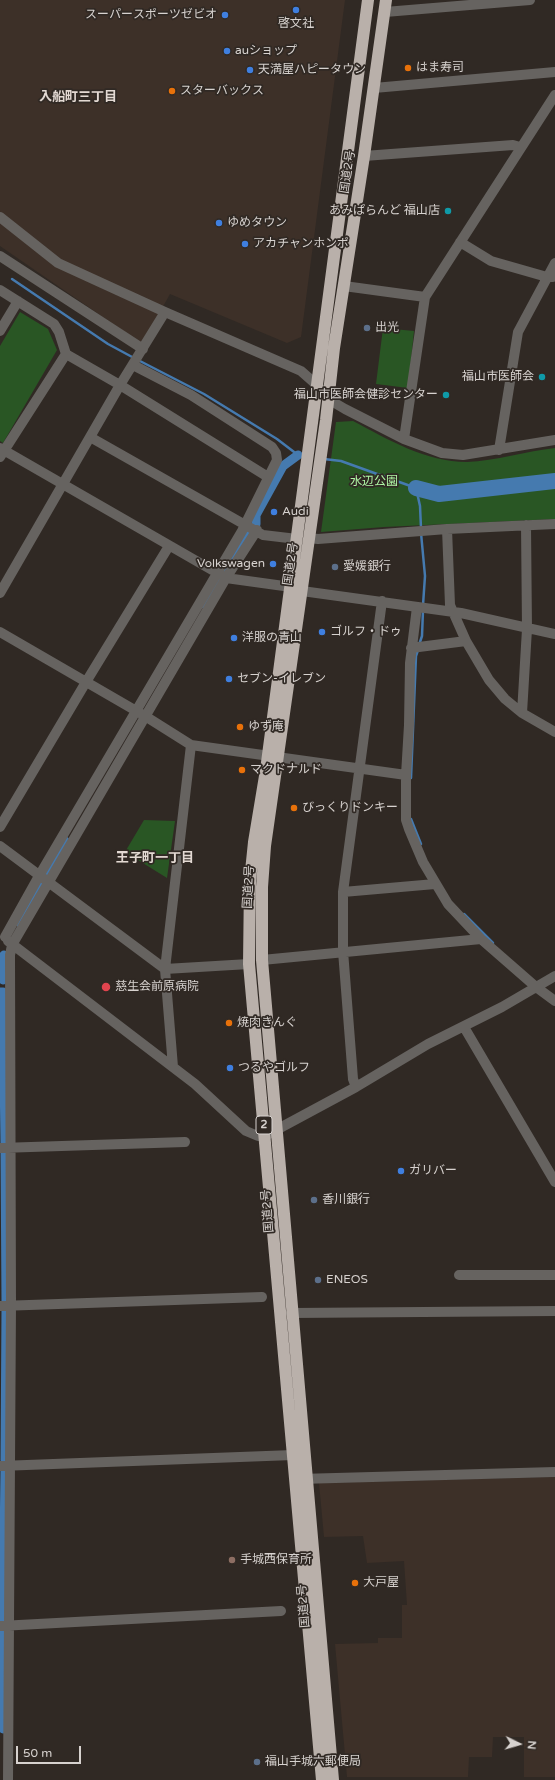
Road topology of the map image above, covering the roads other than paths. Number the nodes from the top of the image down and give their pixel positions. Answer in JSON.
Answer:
{"nodes":[{"id":1,"x":368,"y":0,"type":"edge"},
{"id":2,"x":530,"y":0,"type":"edge"},
{"id":3,"x":386,"y":6,"type":"edge"},
{"id":4,"x":555,"y":72,"type":"edge"},
{"id":5,"x":374,"y":88,"type":"junction"},
{"id":6,"x":554,"y":100,"type":"edge"},
{"id":7,"x":520,"y":147,"type":"junction"},
{"id":8,"x":364,"y":156,"type":"junction"},
{"id":9,"x":0,"y":218,"type":"edge"},
{"id":10,"x":460,"y":242,"type":"junction"},
{"id":11,"x":0,"y":256,"type":"edge"},
{"id":12,"x":555,"y":263,"type":"edge"},
{"id":13,"x":551,"y":277,"type":"edge"},
{"id":14,"x":344,"y":286,"type":"junction"},
{"id":15,"x":0,"y":290,"type":"edge"},
{"id":16,"x":425,"y":297,"type":"junction"},
{"id":17,"x":18,"y":301,"type":"junction"},
{"id":18,"x":165,"y":312,"type":"junction"},
{"id":19,"x":0,"y":331,"type":"edge"},
{"id":20,"x":142,"y":350,"type":"junction"},
{"id":21,"x":66,"y":354,"type":"junction"},
{"id":22,"x":134,"y":364,"type":"junction"},
{"id":23,"x":120,"y":385,"type":"junction"},
{"id":24,"x":318,"y":386,"type":"junction"},
{"id":25,"x":328,"y":398,"type":"junction"},
{"id":26,"x":90,"y":437,"type":"junction"},
{"id":27,"x":404,"y":439,"type":"junction"},
{"id":28,"x":317,"y":440,"type":"junction"},
{"id":29,"x":555,"y":440,"type":"edge"},
{"id":30,"x":499,"y":450,"type":"junction"},
{"id":31,"x":1,"y":452,"type":"edge"},
{"id":32,"x":268,"y":477,"type":"junction"},
{"id":33,"x":62,"y":485,"type":"junction"},
{"id":34,"x":555,"y":524,"type":"edge"},
{"id":35,"x":526,"y":525,"type":"junction"},
{"id":36,"x":252,"y":528,"type":"junction"},
{"id":37,"x":447,"y":529,"type":"junction"},
{"id":38,"x":303,"y":538,"type":"junction"},
{"id":39,"x":169,"y":546,"type":"junction"},
{"id":40,"x":221,"y":575,"type":"junction"},
{"id":41,"x":296,"y":589,"type":"junction"},
{"id":42,"x":0,"y":593,"type":"edge"},
{"id":43,"x":382,"y":601,"type":"junction"},
{"id":44,"x":417,"y":606,"type":"junction"},
{"id":45,"x":452,"y":612,"type":"junction"},
{"id":46,"x":527,"y":629,"type":"junction"},
{"id":47,"x":0,"y":632,"type":"edge"},
{"id":48,"x":555,"y":634,"type":"edge"},
{"id":49,"x":466,"y":641,"type":"junction"},
{"id":50,"x":411,"y":648,"type":"junction"},
{"id":51,"x":86,"y":682,"type":"junction"},
{"id":52,"x":522,"y":713,"type":"junction"},
{"id":53,"x":140,"y":714,"type":"junction"},
{"id":54,"x":555,"y":732,"type":"edge"},
{"id":55,"x":191,"y":745,"type":"junction"},
{"id":56,"x":274,"y":756,"type":"junction"},
{"id":57,"x":358,"y":769,"type":"junction"},
{"id":58,"x":406,"y":775,"type":"junction"},
{"id":59,"x":0,"y":827,"type":"edge"},
{"id":60,"x":0,"y":846,"type":"edge"},
{"id":61,"x":43,"y":879,"type":"junction"},
{"id":62,"x":435,"y":884,"type":"junction"},
{"id":63,"x":343,"y":892,"type":"junction"},
{"id":64,"x":2,"y":935,"type":"edge"},
{"id":65,"x":480,"y":939,"type":"junction"},
{"id":66,"x":12,"y":945,"type":"junction"},
{"id":67,"x":343,"y":951,"type":"junction"},
{"id":68,"x":262,"y":960,"type":"junction"},
{"id":69,"x":250,"y":964,"type":"junction"},
{"id":70,"x":165,"y":969,"type":"junction"},
{"id":71,"x":555,"y":976,"type":"edge"},
{"id":72,"x":5,"y":986,"type":"edge"},
{"id":73,"x":536,"y":987,"type":"junction"},
{"id":74,"x":555,"y":1001,"type":"edge"},
{"id":75,"x":464,"y":1027,"type":"junction"},
{"id":76,"x":173,"y":1068,"type":"junction"},
{"id":77,"x":356,"y":1087,"type":"junction"},
{"id":78,"x":270,"y":1133,"type":"junction"},
{"id":79,"x":185,"y":1142,"type":"dead end"},
{"id":80,"x":5,"y":1147,"type":"edge"},
{"id":81,"x":555,"y":1182,"type":"edge"},
{"id":82,"x":459,"y":1275,"type":"dead end"},
{"id":83,"x":555,"y":1275,"type":"edge"},
{"id":84,"x":262,"y":1297,"type":"dead end"},
{"id":85,"x":11,"y":1305,"type":"junction"},
{"id":86,"x":0,"y":1306,"type":"edge"},
{"id":87,"x":555,"y":1311,"type":"edge"},
{"id":88,"x":291,"y":1313,"type":"junction"},
{"id":89,"x":293,"y":1455,"type":"junction"},
{"id":90,"x":5,"y":1466,"type":"edge"},
{"id":91,"x":555,"y":1472,"type":"edge"},
{"id":92,"x":301,"y":1479,"type":"junction"},
{"id":93,"x":281,"y":1612,"type":"dead end"},
{"id":94,"x":4,"y":1626,"type":"edge"},
{"id":95,"x":8,"y":1780,"type":"edge"},
{"id":96,"x":322,"y":1780,"type":"edge"},
{"id":97,"x":333,"y":1780,"type":"edge"}],
"edges":[{"from":1,"to":24,"type":"highway","name":"国道2号","number":"2"},
{"from":2,"to":3,"type":"street"},
{"from":3,"to":5,"type":"highway","name":"国道2号","number":"2"},
{"from":4,"to":5,"type":"street"},
{"from":5,"to":8,"type":"highway","name":"国道2号","number":"2"},
{"from":6,"to":7,"type":"street"},
{"from":7,"to":8,"type":"street"},
{"from":7,"to":10,"type":"street"},
{"from":8,"to":14,"type":"highway","name":"国道2号","number":"2"},
{"from":9,"to":18,"type":"street"},
{"from":10,"to":13,"type":"street"},
{"from":10,"to":16,"type":"street"},
{"from":11,"to":20,"type":"street"},
{"from":12,"to":13,"type":"street"},
{"from":13,"to":30,"type":"street"},
{"from":14,"to":16,"type":"street"},
{"from":14,"to":25,"type":"highway","name":"国道2号","number":"2"},
{"from":15,"to":17,"type":"street"},
{"from":16,"to":27,"type":"street"},
{"from":17,"to":19,"type":"street"},
{"from":17,"to":21,"type":"street"},
{"from":18,"to":20,"type":"street"},
{"from":18,"to":24,"type":"street"},
{"from":20,"to":22,"type":"street"},
{"from":21,"to":23,"type":"street"},
{"from":21,"to":31,"type":"street"},
{"from":22,"to":23,"type":"street"},
{"from":22,"to":32,"type":"street"},
{"from":23,"to":26,"type":"street"},
{"from":23,"to":32,"type":"street"},
{"from":24,"to":25,"type":"street"},
{"from":24,"to":28,"type":"highway","name":"国道2号","number":"2"},
{"from":25,"to":27,"type":"street"},
{"from":25,"to":28,"type":"highway","name":"国道2号","number":"2"},
{"from":26,"to":33,"type":"street"},
{"from":26,"to":36,"type":"street"},
{"from":27,"to":30,"type":"street"},
{"from":28,"to":38,"type":"highway","name":"国道2号","number":"2"},
{"from":29,"to":30,"type":"street"},
{"from":31,"to":33,"type":"street"},
{"from":32,"to":36,"type":"street"},
{"from":33,"to":39,"type":"street"},
{"from":33,"to":42,"type":"street"},
{"from":34,"to":35,"type":"street"},
{"from":35,"to":37,"type":"street"},
{"from":35,"to":46,"type":"street"},
{"from":36,"to":38,"type":"street"},
{"from":36,"to":40,"type":"street"},
{"from":37,"to":38,"type":"street"},
{"from":37,"to":45,"type":"street"},
{"from":38,"to":41,"type":"highway","name":"国道2号","number":"2"},
{"from":39,"to":40,"type":"street"},
{"from":39,"to":51,"type":"street"},
{"from":40,"to":41,"type":"street"},
{"from":40,"to":53,"type":"street"},
{"from":41,"to":43,"type":"street"},
{"from":41,"to":56,"type":"highway","name":"国道2号","number":"2"},
{"from":43,"to":44,"type":"street"},
{"from":43,"to":57,"type":"street"},
{"from":44,"to":45,"type":"street"},
{"from":44,"to":50,"type":"street"},
{"from":45,"to":46,"type":"street"},
{"from":45,"to":49,"type":"street"},
{"from":46,"to":48,"type":"street"},
{"from":46,"to":52,"type":"street"},
{"from":47,"to":51,"type":"street"},
{"from":49,"to":50,"type":"street"},
{"from":49,"to":52,"type":"street"},
{"from":50,"to":58,"type":"street"},
{"from":51,"to":53,"type":"street"},
{"from":51,"to":59,"type":"street"},
{"from":52,"to":54,"type":"street"},
{"from":53,"to":55,"type":"street"},
{"from":53,"to":61,"type":"street"},
{"from":55,"to":56,"type":"street"},
{"from":55,"to":70,"type":"street"},
{"from":56,"to":57,"type":"street"},
{"from":56,"to":68,"type":"highway","name":"国道2号","number":"2"},
{"from":56,"to":69,"type":"highway","name":"国道2号","number":"2"},
{"from":57,"to":58,"type":"street"},
{"from":57,"to":63,"type":"street"},
{"from":58,"to":62,"type":"street"},
{"from":60,"to":61,"type":"street"},
{"from":61,"to":64,"type":"street"},
{"from":61,"to":66,"type":"street"},
{"from":61,"to":70,"type":"street"},
{"from":62,"to":63,"type":"street"},
{"from":62,"to":65,"type":"street"},
{"from":63,"to":67,"type":"street"},
{"from":64,"to":66,"type":"street"},
{"from":65,"to":67,"type":"street"},
{"from":65,"to":73,"type":"street"},
{"from":66,"to":72,"type":"street"},
{"from":66,"to":76,"type":"street"},
{"from":67,"to":68,"type":"street"},
{"from":67,"to":77,"type":"street"},
{"from":68,"to":78,"type":"highway","name":"国道2号","number":"2"},
{"from":69,"to":70,"type":"street"},
{"from":69,"to":78,"type":"highway","name":"国道2号","number":"2"},
{"from":70,"to":76,"type":"street"},
{"from":71,"to":73,"type":"street"},
{"from":72,"to":80,"type":"street"},
{"from":73,"to":74,"type":"street"},
{"from":73,"to":75,"type":"street"},
{"from":75,"to":77,"type":"street"},
{"from":75,"to":81,"type":"street"},
{"from":76,"to":78,"type":"street"},
{"from":77,"to":78,"type":"street"},
{"from":78,"to":88,"type":"highway","name":"国道2号","number":"2"},
{"from":78,"to":89,"type":"highway","name":"国道2号","number":"2"},
{"from":79,"to":80,"type":"street"},
{"from":80,"to":85,"type":"street"},
{"from":82,"to":83,"type":"street"},
{"from":84,"to":85,"type":"street"},
{"from":85,"to":86,"type":"street"},
{"from":85,"to":90,"type":"street"},
{"from":87,"to":88,"type":"street"},
{"from":88,"to":92,"type":"highway","name":"国道2号","number":"2"},
{"from":89,"to":90,"type":"street"},
{"from":89,"to":92,"type":"highway","name":"国道2号","number":"2"},
{"from":90,"to":94,"type":"street"},
{"from":91,"to":92,"type":"street"},
{"from":92,"to":96,"type":"highway","name":"国道2号","number":"2"},
{"from":92,"to":97,"type":"highway","name":"国道2号","number":"2"},
{"from":93,"to":94,"type":"street"},
{"from":94,"to":95,"type":"street"}]}
